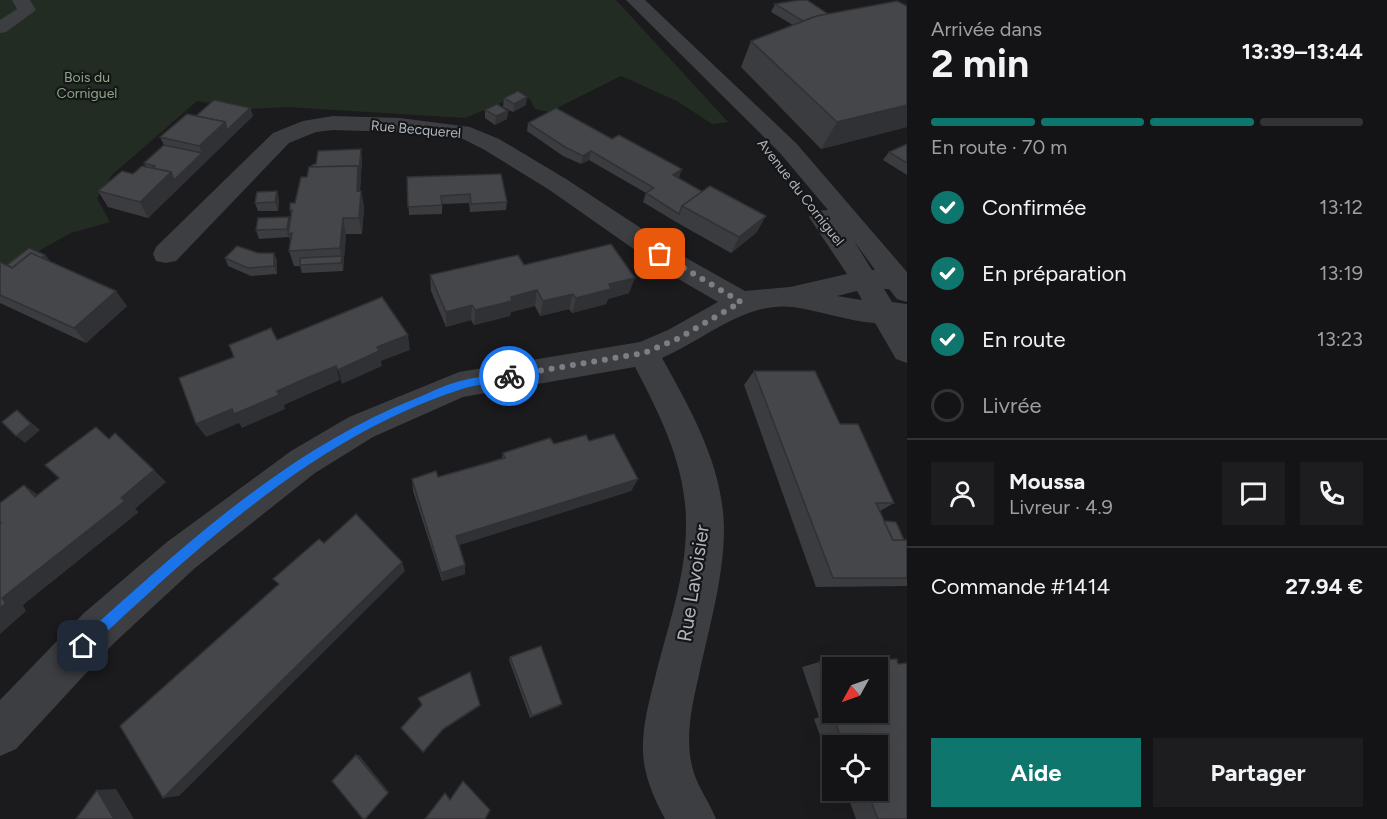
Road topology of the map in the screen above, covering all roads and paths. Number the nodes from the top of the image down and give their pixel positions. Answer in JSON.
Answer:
{"nodes":[{"id":1,"x":635,"y":0,"type":"edge"},
{"id":2,"x":24,"y":5,"type":"edge"},
{"id":3,"x":0,"y":28,"type":"edge"},
{"id":4,"x":706,"y":70,"type":"junction"},
{"id":5,"x":166,"y":254,"type":"dead end"},
{"id":6,"x":863,"y":280,"type":"junction"},
{"id":7,"x":902,"y":285,"type":"edge"},
{"id":8,"x":789,"y":297,"type":"junction"},
{"id":9,"x":741,"y":302,"type":"junction"},
{"id":10,"x":895,"y":313,"type":"edge"},
{"id":11,"x":907,"y":351,"type":"edge"},
{"id":12,"x":644,"y":353,"type":"junction"},
{"id":13,"x":0,"y":733,"type":"edge"},
{"id":14,"x":692,"y":819,"type":"edge"}],
"edges":[{"from":1,"to":4,"type":"street","name":"Avenue du Corniguel"},
{"from":2,"to":3,"type":"street"},
{"from":4,"to":6,"type":"street","name":"Avenue du Corniguel"},
{"from":4,"to":7,"type":"street","name":"Avenue du Corniguel"},
{"from":5,"to":9,"type":"street","name":"Rue Becquerel"},
{"from":6,"to":7,"type":"street"},
{"from":6,"to":8,"type":"street"},
{"from":6,"to":10,"type":"street","name":"Avenue du Corniguel"},
{"from":8,"to":9,"type":"street"},
{"from":8,"to":10,"type":"street"},
{"from":9,"to":12,"type":"street"},
{"from":10,"to":11,"type":"street","name":"Avenue du Corniguel"},
{"from":12,"to":13,"type":"street"},
{"from":12,"to":14,"type":"street","name":"Rue Lavoisier"}]}
